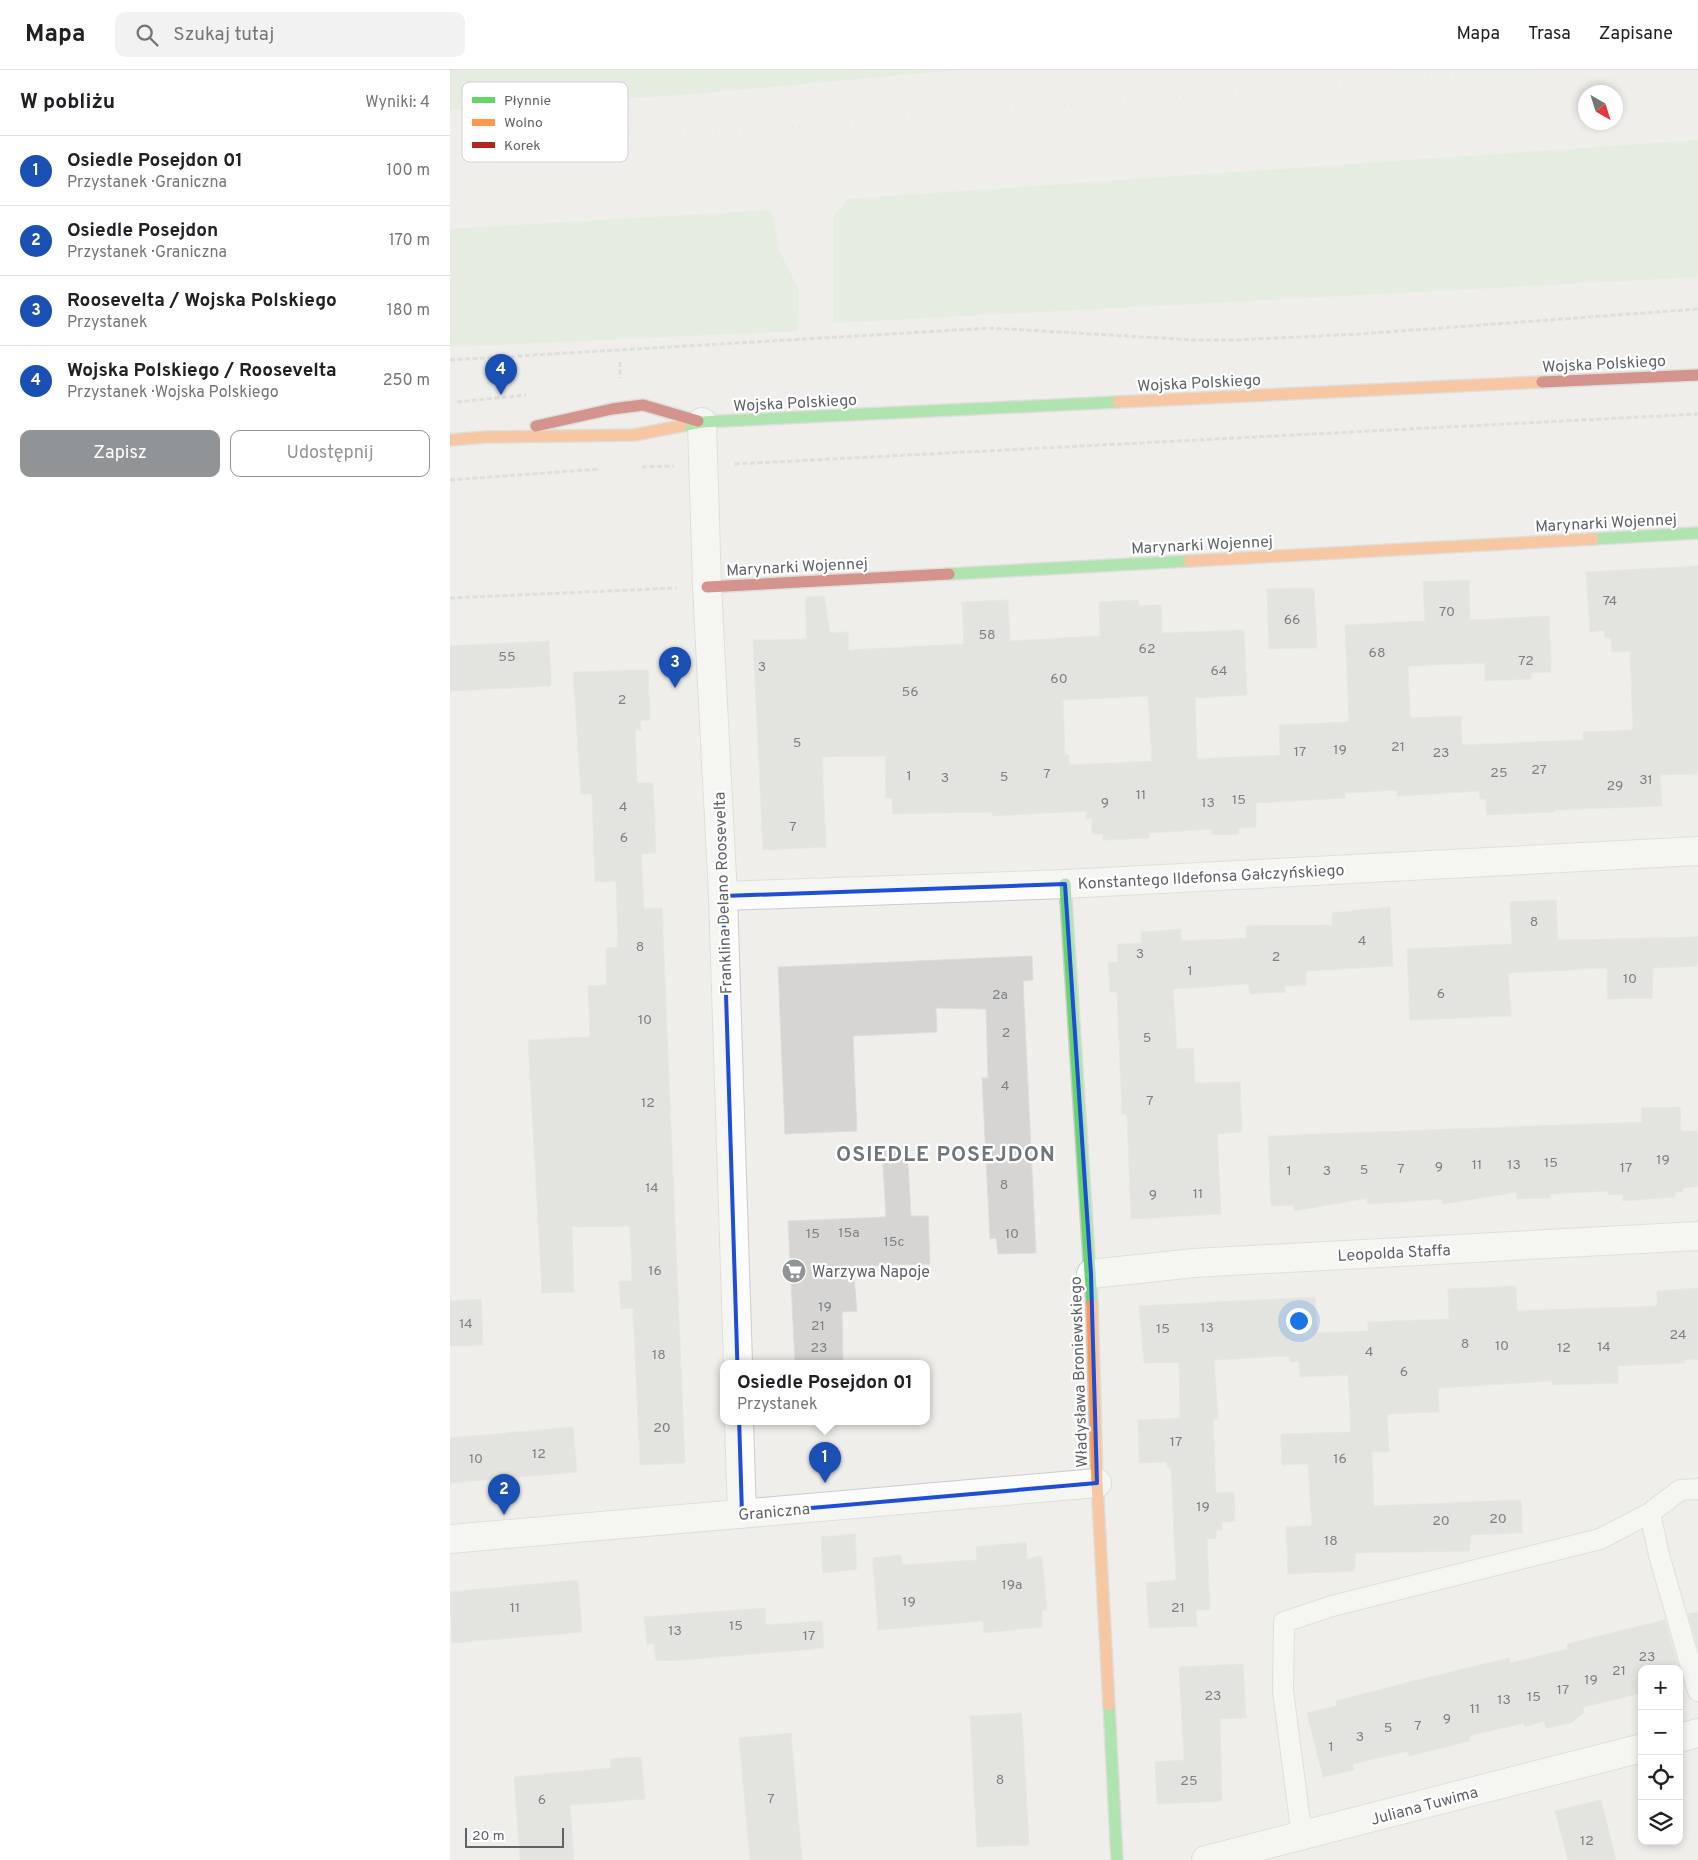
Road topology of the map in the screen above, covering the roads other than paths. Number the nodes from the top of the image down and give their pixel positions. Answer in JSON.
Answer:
{"nodes":[{"id":1,"x":1698,"y":375,"type":"edge"},
{"id":2,"x":702,"y":422,"type":"junction"},
{"id":3,"x":486,"y":437,"type":"junction"},
{"id":4,"x":450,"y":440,"type":"edge"},
{"id":5,"x":1698,"y":533,"type":"edge"},
{"id":6,"x":707,"y":587,"type":"junction"},
{"id":7,"x":1698,"y":851,"type":"edge"},
{"id":8,"x":1065,"y":884,"type":"junction"},
{"id":9,"x":723,"y":896,"type":"junction"},
{"id":10,"x":1698,"y":1236,"type":"edge"},
{"id":11,"x":1091,"y":1274,"type":"junction"},
{"id":12,"x":738,"y":1360,"type":"edge"},
{"id":13,"x":740,"y":1425,"type":"edge"},
{"id":14,"x":1097,"y":1483,"type":"junction"},
{"id":15,"x":1698,"y":1488,"type":"edge"},
{"id":16,"x":1650,"y":1513,"type":"junction"},
{"id":17,"x":742,"y":1514,"type":"junction"},
{"id":18,"x":450,"y":1539,"type":"edge"},
{"id":19,"x":1698,"y":1691,"type":"edge"},
{"id":20,"x":1698,"y":1733,"type":"edge"},
{"id":21,"x":1683,"y":1737,"type":"edge"},
{"id":22,"x":1638,"y":1749,"type":"edge"},
{"id":23,"x":1302,"y":1837,"type":"junction"},
{"id":24,"x":1117,"y":1860,"type":"edge"},
{"id":25,"x":1206,"y":1860,"type":"edge"}],
"edges":[{"from":1,"to":2,"type":"street","name":"Wojska Polskiego"},
{"from":2,"to":3,"type":"street","name":"Wojska Polskiego"},
{"from":2,"to":3,"type":"street","name":"Wojska Polskiego"},
{"from":2,"to":6,"type":"street","name":"Franklina Delano Roosevelta"},
{"from":3,"to":4,"type":"street","name":"Wojska Polskiego"},
{"from":5,"to":6,"type":"street","name":"Marynarki Wojennej"},
{"from":6,"to":9,"type":"street","name":"Franklina Delano Roosevelta"},
{"from":7,"to":8,"type":"street","name":"Konstantego Ildefonsa Gałczyńskiego"},
{"from":8,"to":9,"type":"street","name":"Konstantego Ildefonsa Gałczyńskiego"},
{"from":8,"to":11,"type":"street","name":"Władysława Broniewskiego"},
{"from":9,"to":12,"type":"street","name":"Franklina Delano Roosevelta"},
{"from":10,"to":11,"type":"street","name":"Leopolda Staffa"},
{"from":11,"to":14,"type":"street","name":"Władysława Broniewskiego"},
{"from":13,"to":17,"type":"street"},
{"from":14,"to":17,"type":"street","name":"Graniczna"},
{"from":14,"to":24,"type":"street","name":"Władysława Broniewskiego"},
{"from":15,"to":16,"type":"lane"},
{"from":16,"to":19,"type":"lane"},
{"from":16,"to":23,"type":"lane"},
{"from":17,"to":18,"type":"street","name":"Graniczna"},
{"from":20,"to":21,"type":"street"},
{"from":22,"to":23,"type":"street","name":"Juliana Tuwima"},
{"from":23,"to":25,"type":"street","name":"Juliana Tuwima"}]}
